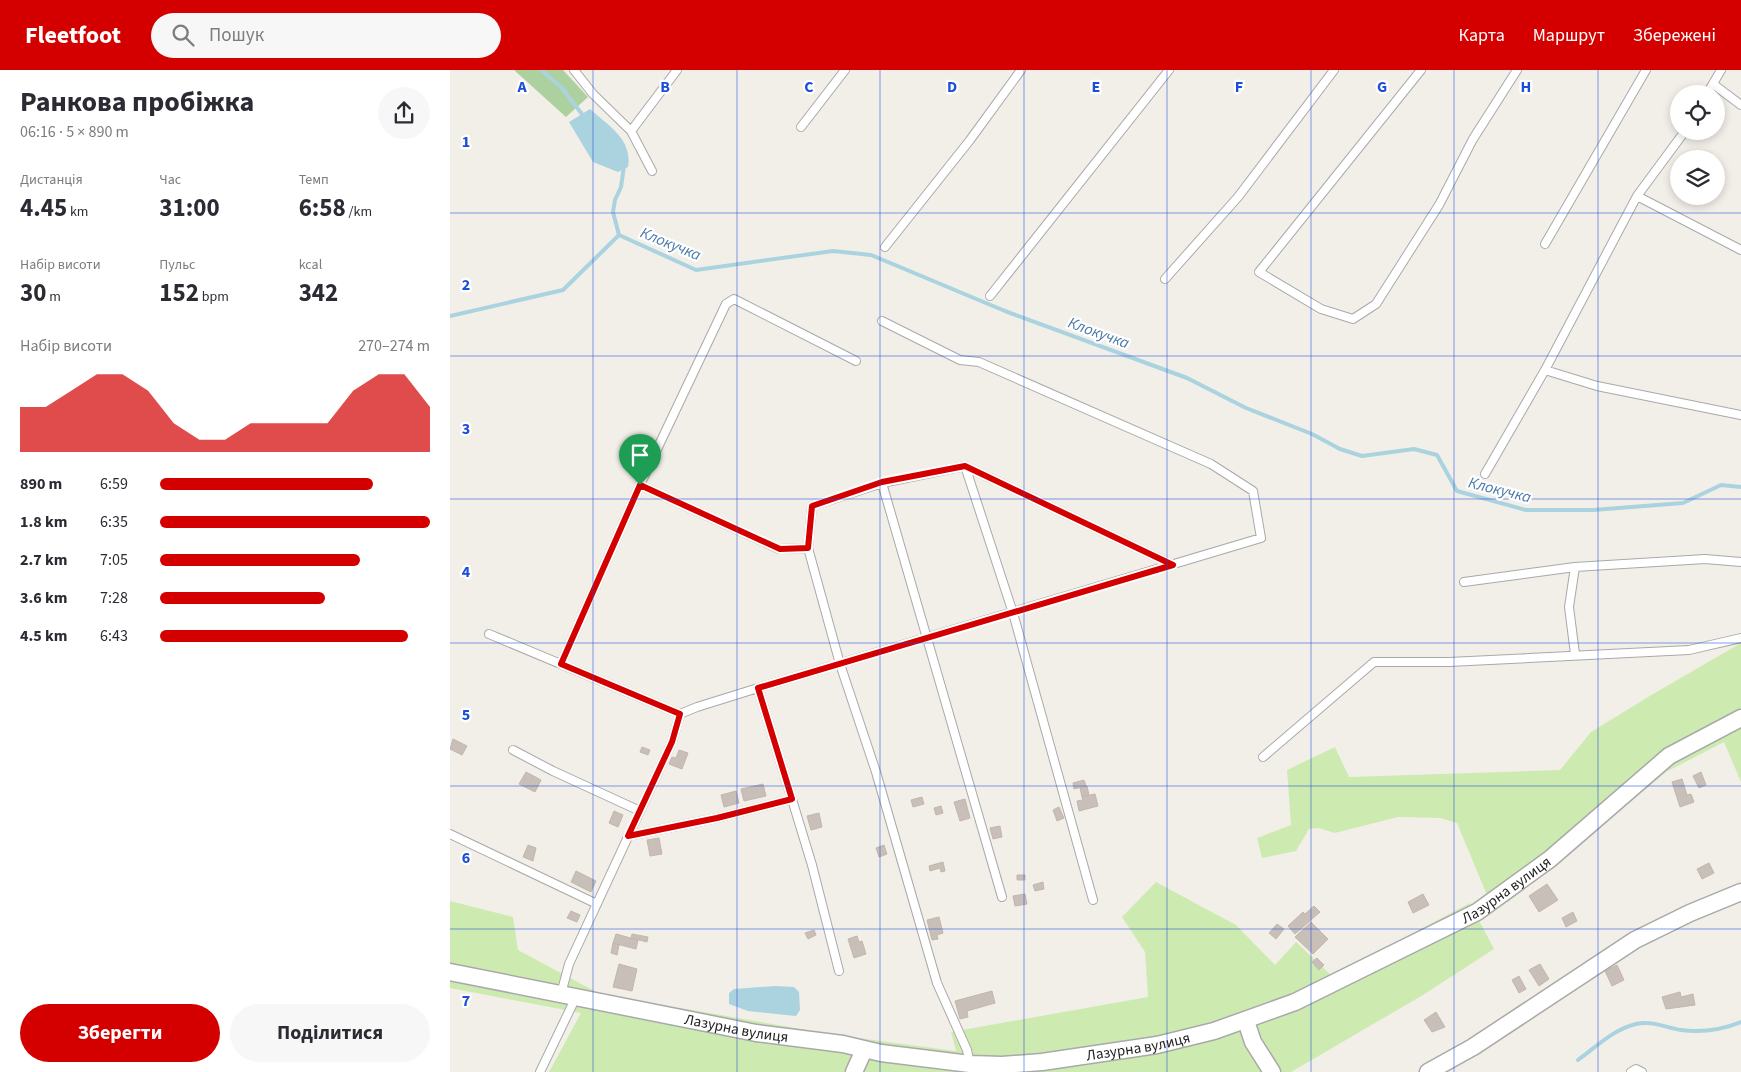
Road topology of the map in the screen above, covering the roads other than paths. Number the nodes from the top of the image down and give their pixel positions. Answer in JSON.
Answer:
{"nodes":[{"id":1,"x":574,"y":70,"type":"edge"},
{"id":2,"x":677,"y":70,"type":"edge"},
{"id":3,"x":845,"y":70,"type":"edge"},
{"id":4,"x":1021,"y":70,"type":"edge"},
{"id":5,"x":1170,"y":70,"type":"edge"},
{"id":6,"x":1334,"y":70,"type":"edge"},
{"id":7,"x":1421,"y":70,"type":"edge"},
{"id":8,"x":1517,"y":70,"type":"edge"},
{"id":9,"x":1646,"y":70,"type":"edge"},
{"id":10,"x":1721,"y":70,"type":"edge"},
{"id":11,"x":1713,"y":84,"type":"joint"},
{"id":12,"x":1741,"y":105,"type":"edge"},
{"id":13,"x":801,"y":127,"type":"dead end"},
{"id":14,"x":631,"y":131,"type":"junction"},
{"id":15,"x":1677,"y":140,"type":"edge"},
{"id":16,"x":652,"y":170,"type":"dead end"},
{"id":17,"x":1637,"y":196,"type":"junction"},
{"id":18,"x":1545,"y":244,"type":"dead end"},
{"id":19,"x":885,"y":248,"type":"dead end"},
{"id":20,"x":1741,"y":250,"type":"edge"},
{"id":21,"x":1165,"y":279,"type":"dead end"},
{"id":22,"x":990,"y":296,"type":"dead end"},
{"id":23,"x":882,"y":321,"type":"dead end"},
{"id":24,"x":856,"y":361,"type":"dead end"},
{"id":25,"x":1545,"y":370,"type":"junction"},
{"id":26,"x":1741,"y":415,"type":"edge"},
{"id":27,"x":965,"y":466,"type":"junction"},
{"id":28,"x":1485,"y":474,"type":"dead end"},
{"id":29,"x":882,"y":482,"type":"junction"},
{"id":30,"x":640,"y":485,"type":"junction"},
{"id":31,"x":808,"y":548,"type":"junction"},
{"id":32,"x":1741,"y":562,"type":"edge"},
{"id":33,"x":1173,"y":565,"type":"junction"},
{"id":34,"x":1575,"y":567,"type":"junction"},
{"id":35,"x":1464,"y":582,"type":"dead end"},
{"id":36,"x":1012,"y":612,"type":"junction"},
{"id":37,"x":489,"y":634,"type":"dead end"},
{"id":38,"x":928,"y":638,"type":"junction"},
{"id":39,"x":1741,"y":638,"type":"edge"},
{"id":40,"x":1575,"y":654,"type":"junction"},
{"id":41,"x":561,"y":664,"type":"junction"},
{"id":42,"x":840,"y":664,"type":"junction"},
{"id":43,"x":758,"y":688,"type":"junction"},
{"id":44,"x":680,"y":714,"type":"junction"},
{"id":45,"x":1741,"y":718,"type":"edge"},
{"id":46,"x":513,"y":750,"type":"dead end"},
{"id":47,"x":1263,"y":757,"type":"dead end"},
{"id":48,"x":792,"y":799,"type":"junction"},
{"id":49,"x":640,"y":811,"type":"junction"},
{"id":50,"x":450,"y":834,"type":"edge"},
{"id":51,"x":628,"y":836,"type":"junction"},
{"id":52,"x":1741,"y":892,"type":"edge"},
{"id":53,"x":1002,"y":897,"type":"dead end"},
{"id":54,"x":1093,"y":900,"type":"dead end"},
{"id":55,"x":596,"y":904,"type":"junction"},
{"id":56,"x":838,"y":971,"type":"dead end"},
{"id":57,"x":450,"y":972,"type":"edge"},
{"id":58,"x":568,"y":996,"type":"junction"},
{"id":59,"x":1246,"y":1021,"type":"junction"},
{"id":60,"x":864,"y":1050,"type":"junction"},
{"id":61,"x":970,"y":1064,"type":"junction"},
{"id":62,"x":540,"y":1072,"type":"edge"},
{"id":63,"x":854,"y":1072,"type":"edge"},
{"id":64,"x":1272,"y":1072,"type":"edge"},
{"id":65,"x":1428,"y":1072,"type":"edge"},
{"id":66,"x":1631,"y":1072,"type":"edge"},
{"id":67,"x":1642,"y":1072,"type":"edge"}],
"edges":[{"from":1,"to":14,"type":"lane"},
{"from":2,"to":14,"type":"lane"},
{"from":3,"to":13,"type":"lane"},
{"from":4,"to":19,"type":"lane"},
{"from":5,"to":22,"type":"lane"},
{"from":6,"to":21,"type":"lane"},
{"from":7,"to":8,"type":"lane"},
{"from":9,"to":18,"type":"lane"},
{"from":10,"to":11,"type":"lane"},
{"from":11,"to":12,"type":"lane"},
{"from":14,"to":16,"type":"lane"},
{"from":15,"to":17,"type":"lane"},
{"from":17,"to":20,"type":"lane"},
{"from":17,"to":25,"type":"lane"},
{"from":23,"to":33,"type":"lane"},
{"from":24,"to":30,"type":"lane"},
{"from":25,"to":26,"type":"lane"},
{"from":25,"to":28,"type":"lane"},
{"from":27,"to":29,"type":"lane"},
{"from":27,"to":33,"type":"lane"},
{"from":27,"to":36,"type":"lane"},
{"from":29,"to":31,"type":"lane"},
{"from":29,"to":38,"type":"lane"},
{"from":30,"to":31,"type":"lane"},
{"from":30,"to":41,"type":"lane"},
{"from":31,"to":42,"type":"lane"},
{"from":32,"to":34,"type":"lane"},
{"from":33,"to":36,"type":"lane"},
{"from":34,"to":35,"type":"lane"},
{"from":34,"to":40,"type":"lane"},
{"from":36,"to":38,"type":"lane"},
{"from":36,"to":54,"type":"lane"},
{"from":37,"to":41,"type":"lane"},
{"from":38,"to":42,"type":"lane"},
{"from":38,"to":53,"type":"lane"},
{"from":39,"to":40,"type":"lane"},
{"from":40,"to":47,"type":"lane"},
{"from":41,"to":44,"type":"lane"},
{"from":42,"to":43,"type":"lane"},
{"from":42,"to":61,"type":"lane"},
{"from":43,"to":44,"type":"lane"},
{"from":43,"to":48,"type":"lane"},
{"from":44,"to":49,"type":"lane"},
{"from":45,"to":59,"type":"street","name":"Лазурна вулиця"},
{"from":46,"to":49,"type":"lane"},
{"from":48,"to":51,"type":"lane"},
{"from":48,"to":56,"type":"lane"},
{"from":49,"to":51,"type":"lane"},
{"from":50,"to":55,"type":"lane"},
{"from":51,"to":55,"type":"lane"},
{"from":52,"to":65,"type":"street"},
{"from":55,"to":58,"type":"lane"},
{"from":57,"to":58,"type":"street","name":"Лазурна вулиця"},
{"from":58,"to":60,"type":"street","name":"Лазурна вулиця"},
{"from":58,"to":62,"type":"lane"},
{"from":59,"to":61,"type":"street","name":"Лазурна вулиця"},
{"from":59,"to":64,"type":"street"},
{"from":60,"to":61,"type":"street","name":"Лазурна вулиця"},
{"from":60,"to":63,"type":"street"},
{"from":66,"to":67,"type":"lane"}]}
